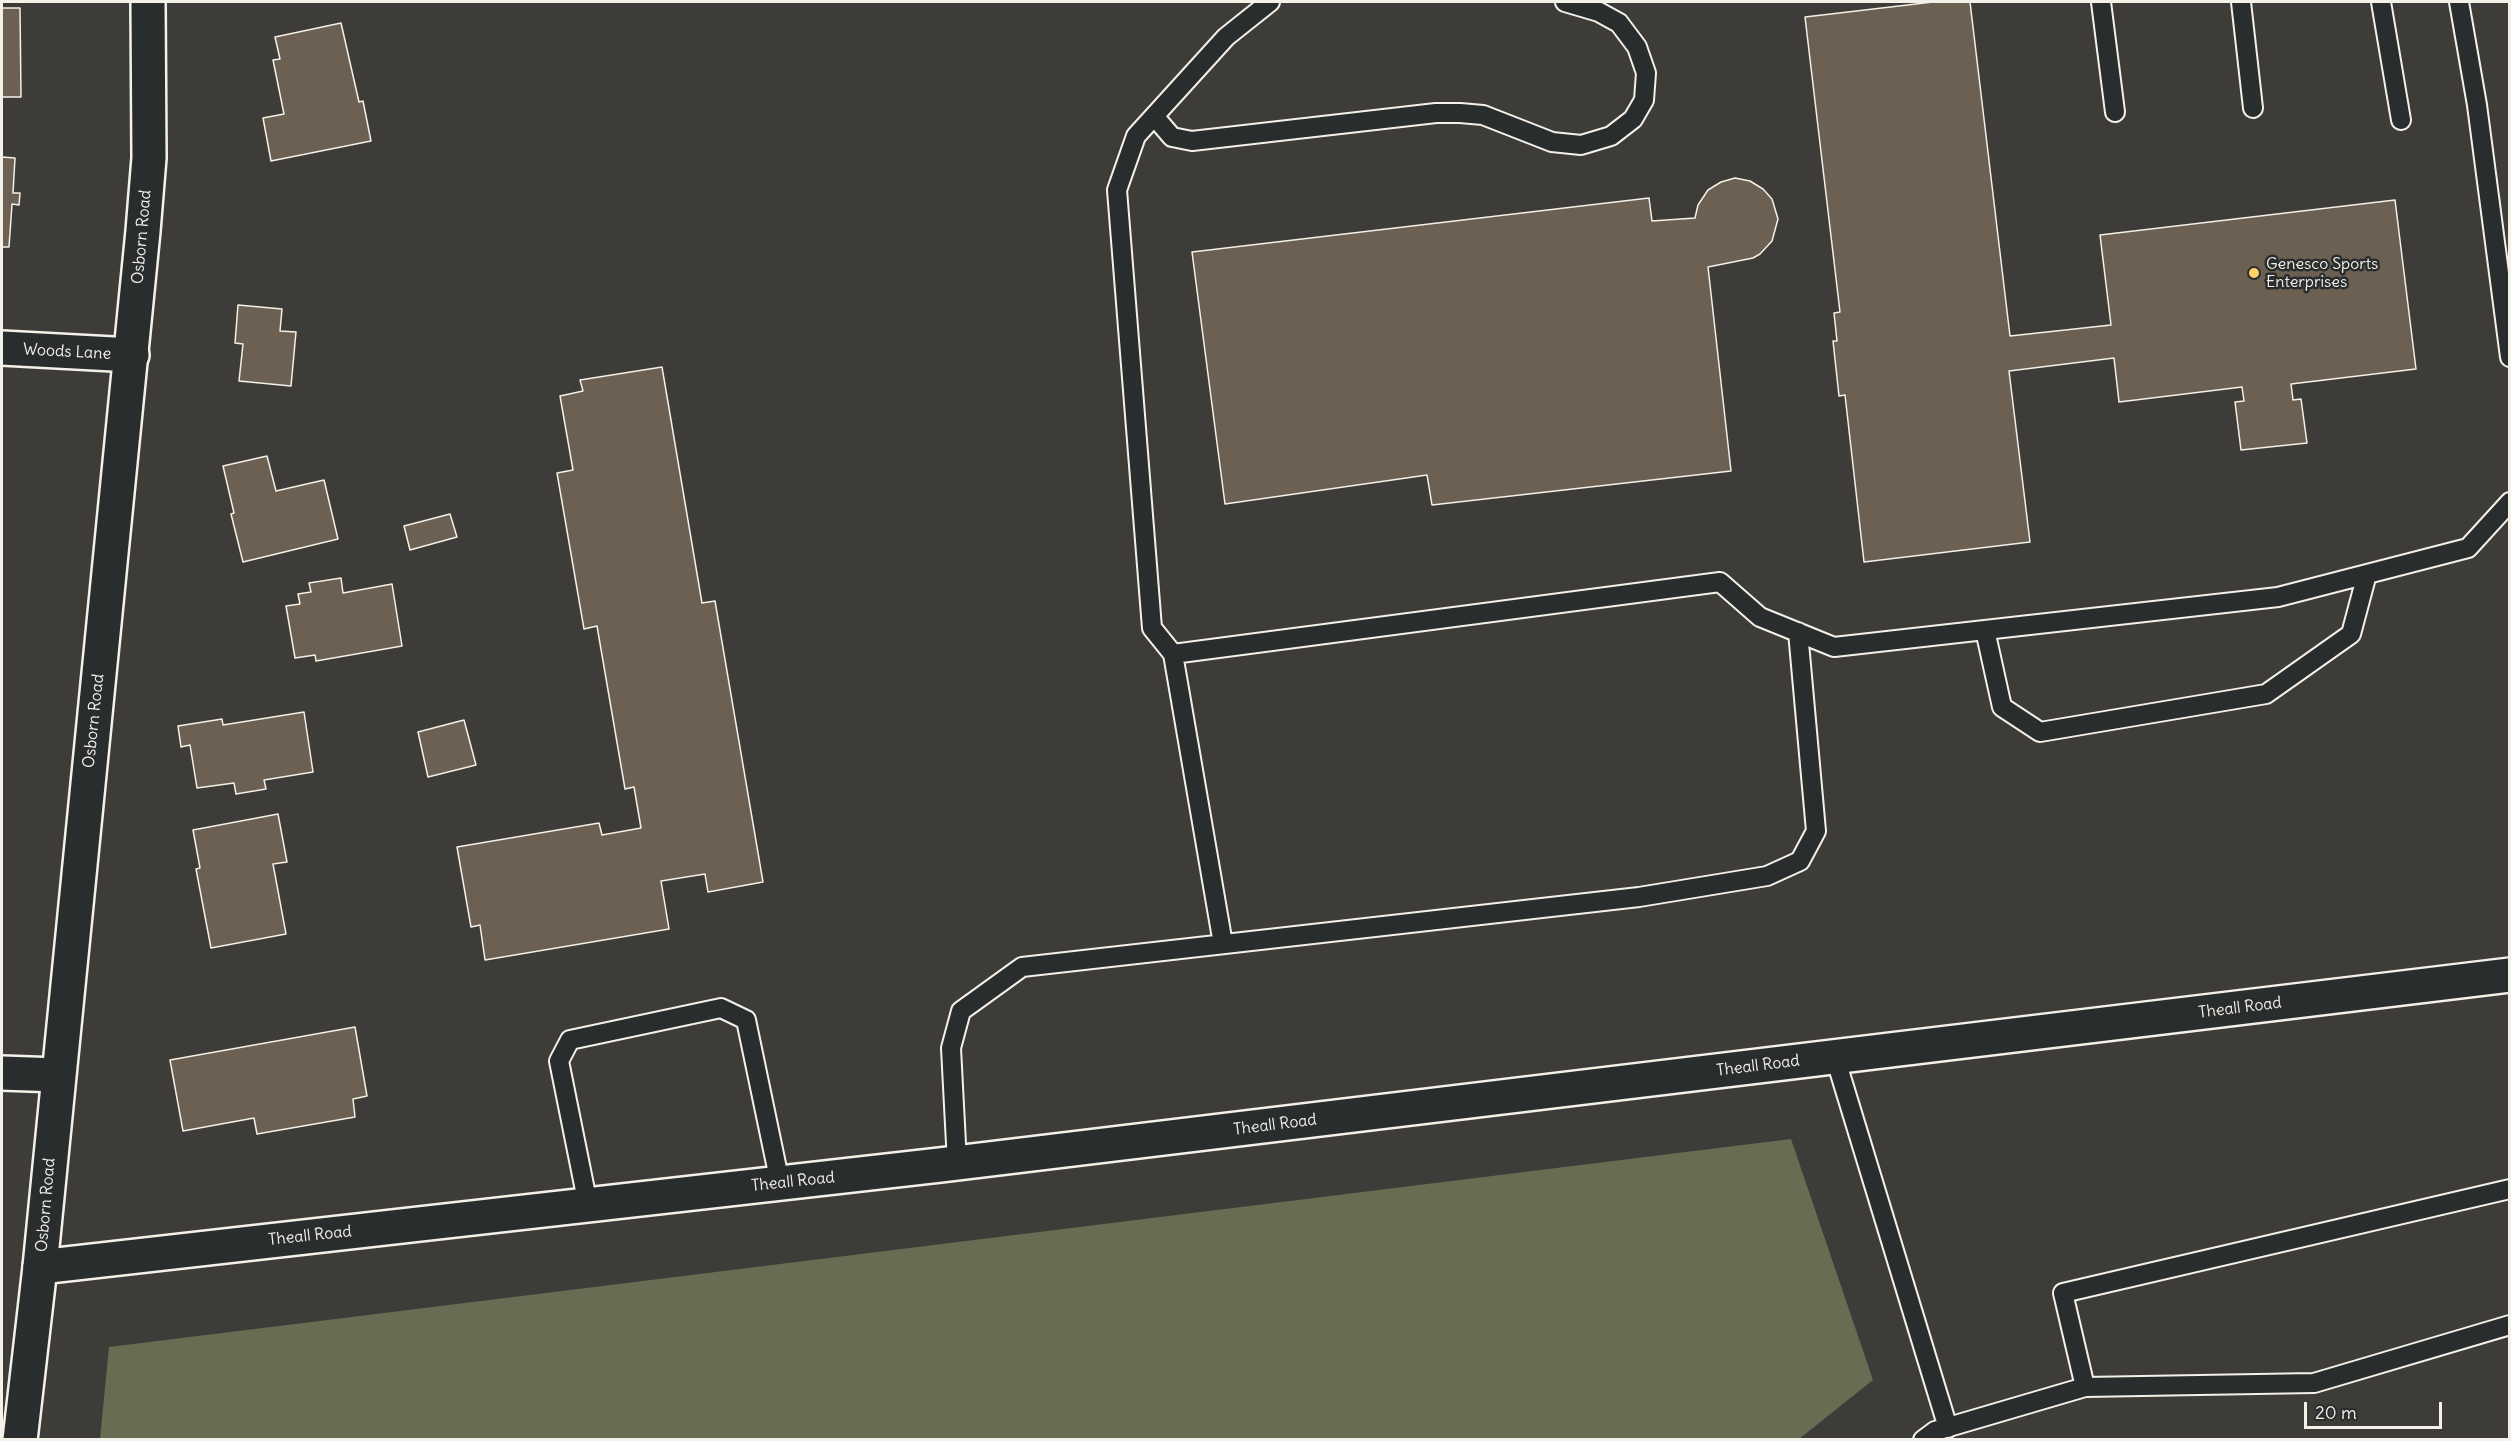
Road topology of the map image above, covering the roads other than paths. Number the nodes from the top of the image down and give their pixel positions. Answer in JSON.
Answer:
{"nodes":[{"id":1,"x":148,"y":2,"type":"edge"},
{"id":2,"x":1270,"y":2,"type":"edge"},
{"id":3,"x":1565,"y":2,"type":"edge"},
{"id":4,"x":2101,"y":2,"type":"edge"},
{"id":5,"x":2241,"y":2,"type":"edge"},
{"id":6,"x":2381,"y":2,"type":"edge"},
{"id":7,"x":2459,"y":2,"type":"edge"},
{"id":8,"x":2253,"y":108,"type":"dead end"},
{"id":9,"x":2115,"y":112,"type":"dead end"},
{"id":10,"x":1154,"y":116,"type":"junction"},
{"id":11,"x":2401,"y":120,"type":"dead end"},
{"id":12,"x":2,"y":348,"type":"edge"},
{"id":13,"x":132,"y":355,"type":"junction"},
{"id":14,"x":2510,"y":357,"type":"edge"},
{"id":15,"x":2510,"y":502,"type":"edge"},
{"id":16,"x":2367,"y":574,"type":"junction"},
{"id":17,"x":1985,"y":630,"type":"junction"},
{"id":18,"x":1798,"y":633,"type":"junction"},
{"id":19,"x":1173,"y":654,"type":"junction"},
{"id":20,"x":1223,"y":944,"type":"junction"},
{"id":21,"x":2510,"y":975,"type":"edge"},
{"id":22,"x":1835,"y":1057,"type":"junction"},
{"id":23,"x":2,"y":1073,"type":"edge"},
{"id":24,"x":58,"y":1076,"type":"junction"},
{"id":25,"x":957,"y":1163,"type":"junction"},
{"id":26,"x":780,"y":1184,"type":"junction"},
{"id":27,"x":2510,"y":1189,"type":"edge"},
{"id":28,"x":588,"y":1205,"type":"junction"},
{"id":29,"x":40,"y":1267,"type":"junction"},
{"id":30,"x":2510,"y":1325,"type":"edge"},
{"id":31,"x":2085,"y":1387,"type":"junction"},
{"id":32,"x":1948,"y":1428,"type":"junction"},
{"id":33,"x":20,"y":1440,"type":"edge"},
{"id":34,"x":1923,"y":1440,"type":"edge"}],
"edges":[{"from":1,"to":13,"type":"street","name":"Osborn Road"},
{"from":2,"to":10,"type":"lane"},
{"from":3,"to":10,"type":"lane"},
{"from":4,"to":9,"type":"lane"},
{"from":5,"to":8,"type":"lane"},
{"from":6,"to":11,"type":"lane"},
{"from":7,"to":14,"type":"lane"},
{"from":10,"to":19,"type":"lane"},
{"from":12,"to":13,"type":"street","name":"Woods Lane"},
{"from":13,"to":24,"type":"street","name":"Osborn Road"},
{"from":15,"to":16,"type":"lane"},
{"from":16,"to":17,"type":"lane"},
{"from":16,"to":17,"type":"lane"},
{"from":17,"to":18,"type":"lane"},
{"from":18,"to":19,"type":"lane"},
{"from":18,"to":20,"type":"lane"},
{"from":19,"to":20,"type":"lane"},
{"from":20,"to":25,"type":"lane"},
{"from":21,"to":22,"type":"street","name":"Theall Road"},
{"from":22,"to":25,"type":"street","name":"Theall Road"},
{"from":22,"to":32,"type":"lane"},
{"from":23,"to":24,"type":"street"},
{"from":24,"to":29,"type":"street","name":"Osborn Road"},
{"from":25,"to":26,"type":"street","name":"Theall Road"},
{"from":26,"to":28,"type":"street","name":"Theall Road"},
{"from":26,"to":28,"type":"lane"},
{"from":27,"to":31,"type":"lane"},
{"from":28,"to":29,"type":"street","name":"Theall Road"},
{"from":29,"to":33,"type":"street","name":"Osborn Road"},
{"from":30,"to":31,"type":"lane"},
{"from":31,"to":32,"type":"lane"},
{"from":32,"to":34,"type":"lane"}]}
